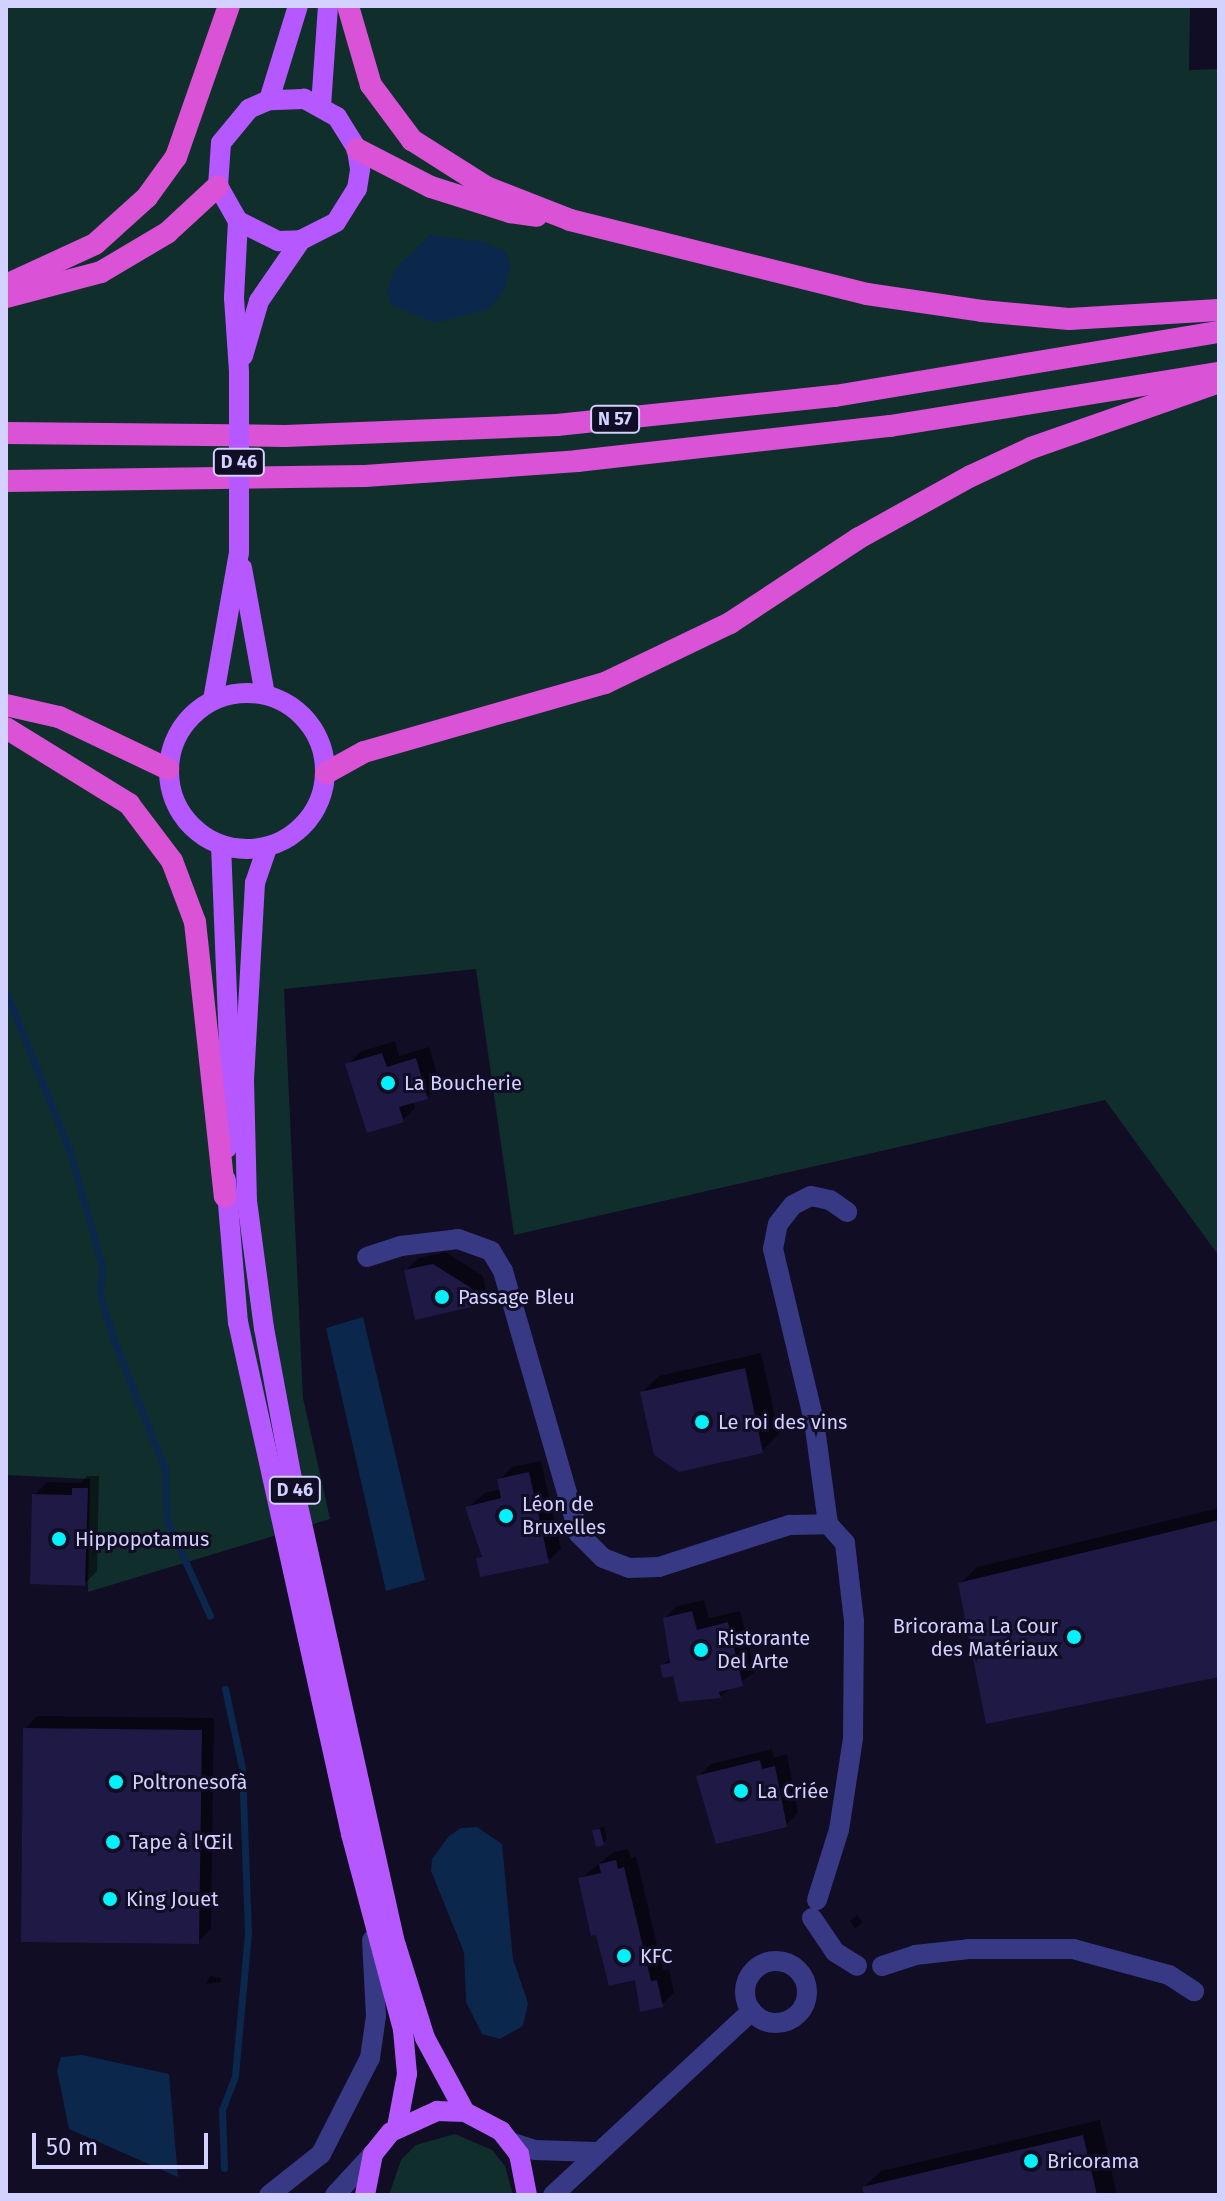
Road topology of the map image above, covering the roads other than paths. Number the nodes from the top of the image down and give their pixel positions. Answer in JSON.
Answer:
{"nodes":[{"id":1,"x":229,"y":6,"type":"edge"},
{"id":2,"x":298,"y":6,"type":"edge"},
{"id":3,"x":328,"y":6,"type":"edge"},
{"id":4,"x":348,"y":6,"type":"edge"},
{"id":5,"x":269,"y":100,"type":"junction"},
{"id":6,"x":321,"y":106,"type":"junction"},
{"id":7,"x":357,"y":149,"type":"junction"},
{"id":8,"x":218,"y":186,"type":"junction"},
{"id":9,"x":570,"y":220,"type":"junction"},
{"id":10,"x":238,"y":221,"type":"junction"},
{"id":11,"x":301,"y":240,"type":"junction"},
{"id":12,"x":6,"y":285,"type":"edge"},
{"id":13,"x":6,"y":297,"type":"edge"},
{"id":14,"x":1219,"y":310,"type":"edge"},
{"id":15,"x":1219,"y":332,"type":"edge"},
{"id":16,"x":239,"y":372,"type":"junction"},
{"id":17,"x":1219,"y":373,"type":"edge"},
{"id":18,"x":1219,"y":383,"type":"edge"},
{"id":19,"x":6,"y":433,"type":"edge"},
{"id":20,"x":6,"y":481,"type":"edge"},
{"id":21,"x":239,"y":552,"type":"junction"},
{"id":22,"x":265,"y":694,"type":"junction"},
{"id":23,"x":213,"y":700,"type":"junction"},
{"id":24,"x":6,"y":705,"type":"edge"},
{"id":25,"x":6,"y":728,"type":"edge"},
{"id":26,"x":168,"y":769,"type":"junction"},
{"id":27,"x":326,"y":773,"type":"junction"},
{"id":28,"x":221,"y":845,"type":"junction"},
{"id":29,"x":267,"y":848,"type":"junction"},
{"id":30,"x":225,"y":1196,"type":"junction"},
{"id":31,"x":847,"y":1212,"type":"dead end"},
{"id":32,"x":367,"y":1257,"type":"dead end"},
{"id":33,"x":828,"y":1524,"type":"junction"},
{"id":34,"x":351,"y":1834,"type":"junction"},
{"id":35,"x":857,"y":1966,"type":"dead end"},
{"id":36,"x":882,"y":1966,"type":"dead end"},
{"id":37,"x":1194,"y":1991,"type":"dead end"},
{"id":38,"x":752,"y":2011,"type":"dead end"},
{"id":39,"x":465,"y":2112,"type":"junction"},
{"id":40,"x":397,"y":2127,"type":"junction"},
{"id":41,"x":510,"y":2142,"type":"junction"},
{"id":42,"x":596,"y":2152,"type":"junction"},
{"id":43,"x":373,"y":2154,"type":"junction"},
{"id":44,"x":269,"y":2195,"type":"edge"},
{"id":45,"x":335,"y":2195,"type":"edge"},
{"id":46,"x":365,"y":2195,"type":"edge"},
{"id":47,"x":527,"y":2195,"type":"edge"},
{"id":48,"x":553,"y":2195,"type":"edge"}],
"edges":[{"from":1,"to":12,"type":"highway"},
{"from":2,"to":5,"type":"main road"},
{"from":3,"to":6,"type":"main road"},
{"from":4,"to":9,"type":"highway"},
{"from":5,"to":6,"type":"main road"},
{"from":5,"to":8,"type":"main road"},
{"from":6,"to":7,"type":"main road"},
{"from":7,"to":9,"type":"highway"},
{"from":7,"to":11,"type":"main road"},
{"from":8,"to":10,"type":"main road"},
{"from":8,"to":13,"type":"highway"},
{"from":9,"to":14,"type":"highway"},
{"from":10,"to":11,"type":"main road"},
{"from":10,"to":16,"type":"main road","number":"D 46"},
{"from":11,"to":16,"type":"main road","number":"D 46"},
{"from":15,"to":19,"type":"highway","number":"N 57"},
{"from":16,"to":21,"type":"main road","number":"D 46","bridge":true},
{"from":17,"to":20,"type":"highway","number":"N 57"},
{"from":18,"to":27,"type":"highway"},
{"from":21,"to":22,"type":"main road","number":"D 46"},
{"from":21,"to":23,"type":"main road","number":"D 46"},
{"from":22,"to":23,"type":"main road"},
{"from":22,"to":27,"type":"main road"},
{"from":23,"to":26,"type":"main road"},
{"from":24,"to":26,"type":"highway"},
{"from":25,"to":30,"type":"highway"},
{"from":26,"to":28,"type":"main road"},
{"from":27,"to":29,"type":"main road"},
{"from":28,"to":29,"type":"main road"},
{"from":28,"to":30,"type":"main road","number":"D 46"},
{"from":29,"to":39,"type":"main road","number":"D 46"},
{"from":30,"to":34,"type":"main road","number":"D 46"},
{"from":31,"to":33,"type":"street"},
{"from":32,"to":33,"type":"street"},
{"from":33,"to":35,"type":"street"},
{"from":34,"to":40,"type":"main road","number":"D 46"},
{"from":34,"to":44,"type":"street"},
{"from":36,"to":37,"type":"street"},
{"from":38,"to":42,"type":"street"},
{"from":39,"to":40,"type":"main road"},
{"from":39,"to":41,"type":"main road"},
{"from":40,"to":43,"type":"main road"},
{"from":41,"to":42,"type":"street"},
{"from":41,"to":47,"type":"main road"},
{"from":42,"to":48,"type":"street"},
{"from":43,"to":45,"type":"street"},
{"from":43,"to":46,"type":"main road"}]}
